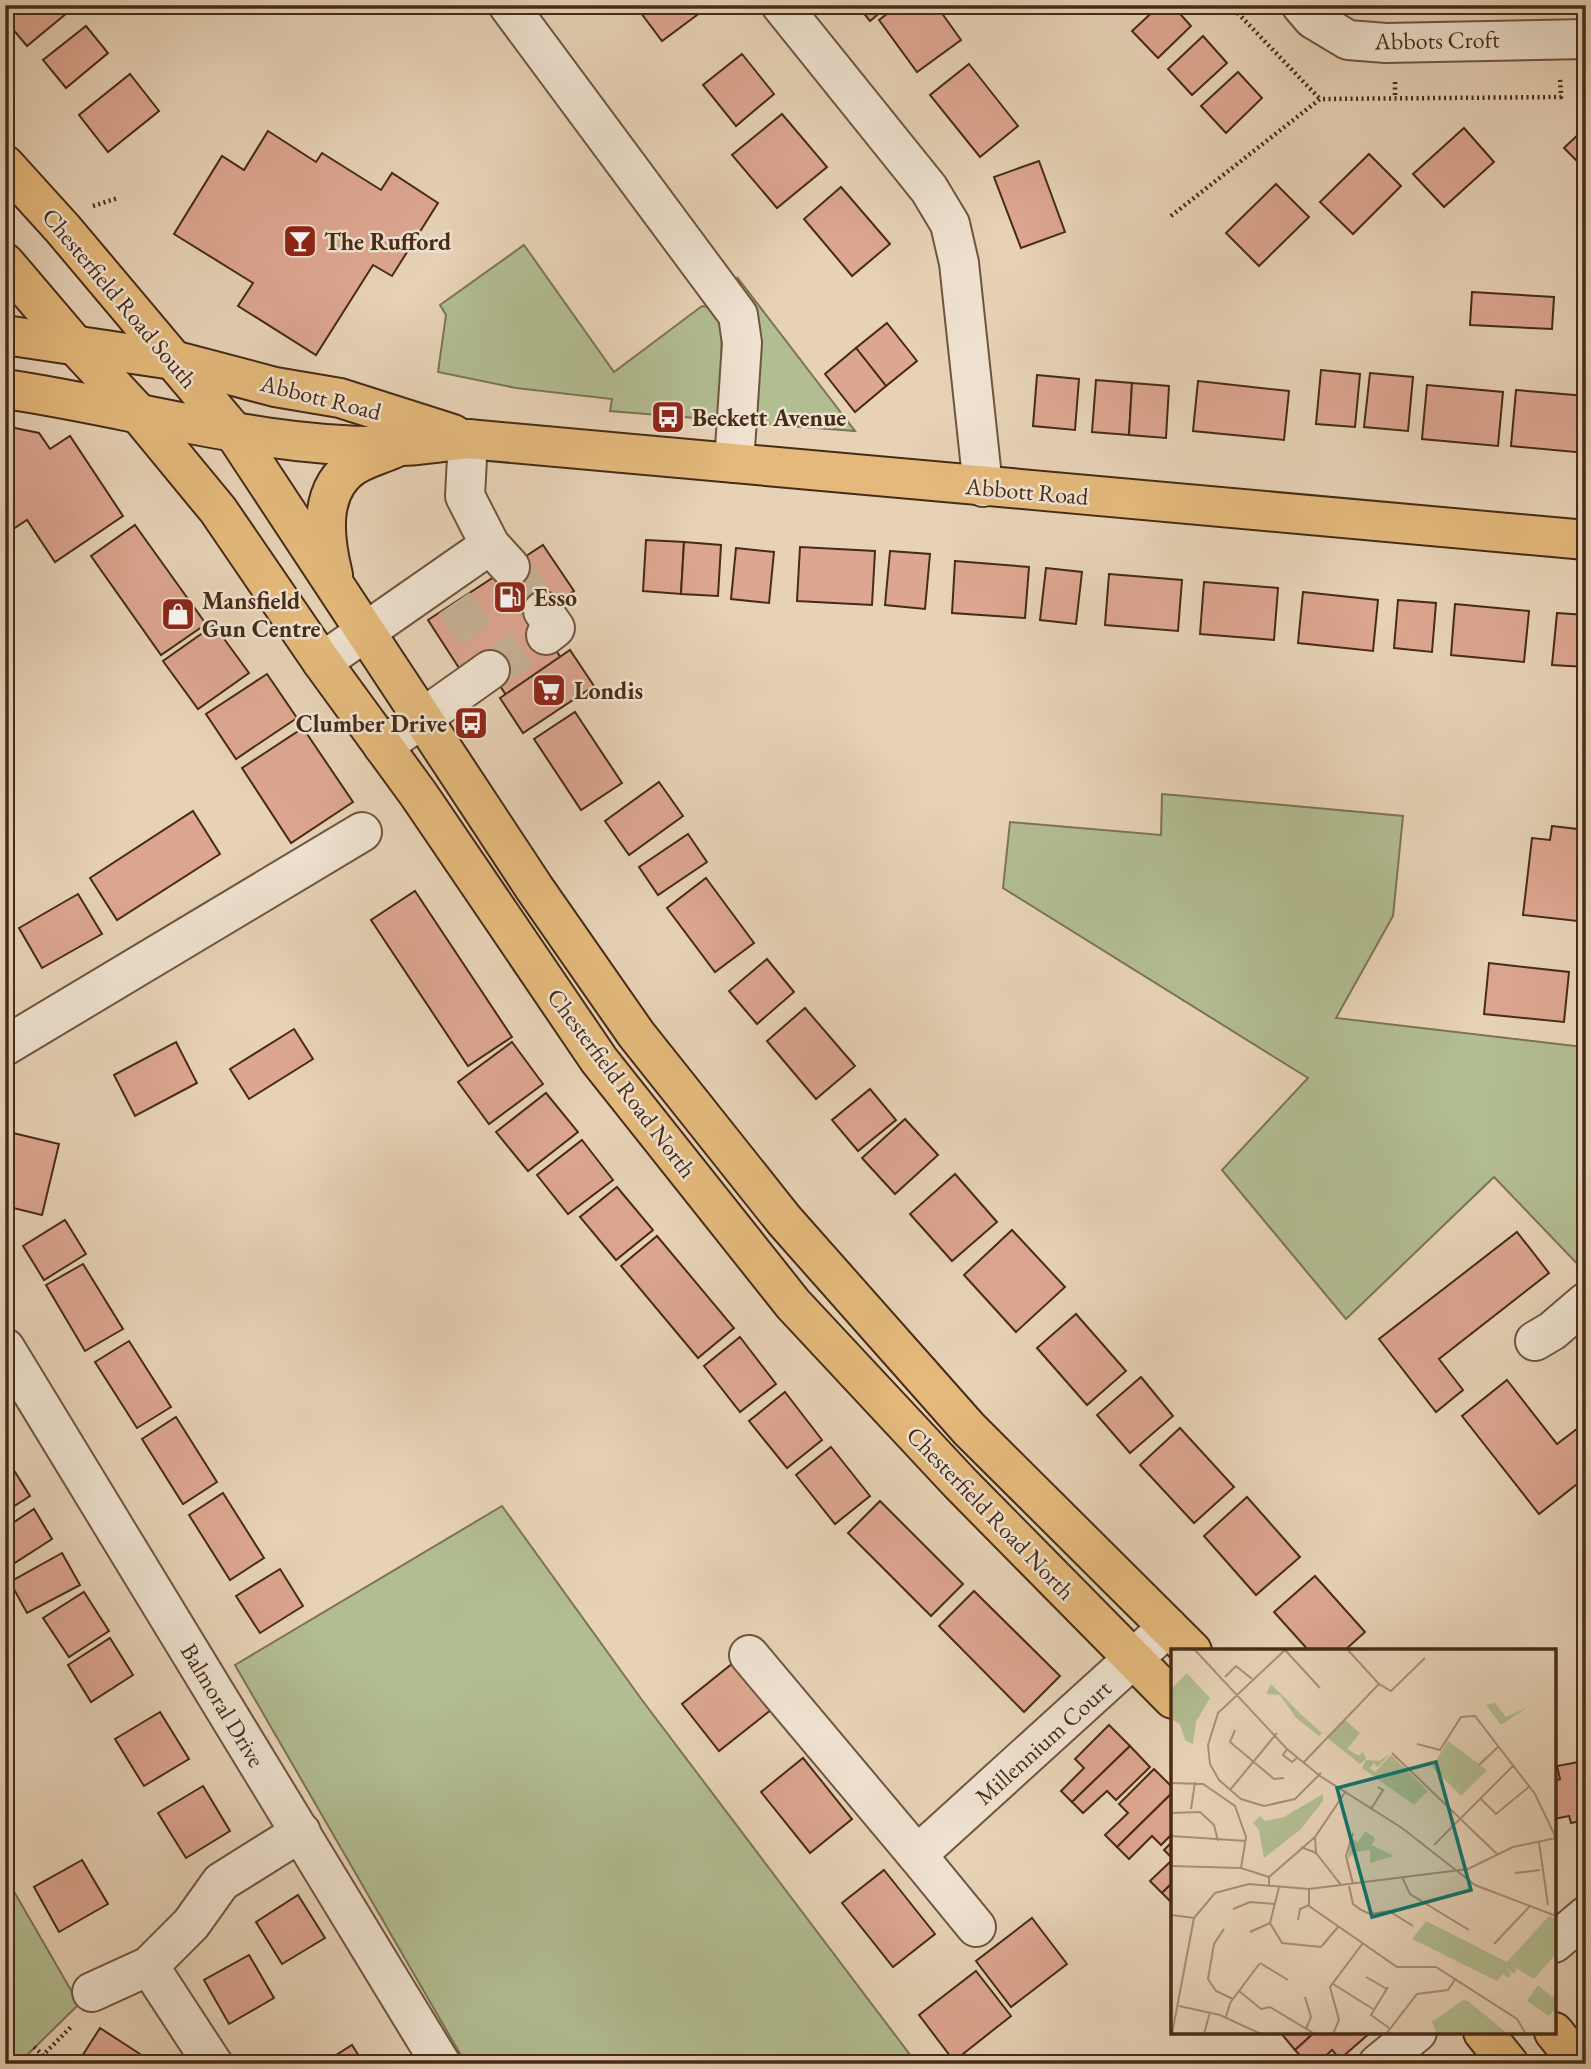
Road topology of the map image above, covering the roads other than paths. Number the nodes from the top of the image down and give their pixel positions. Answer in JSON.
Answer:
{"nodes":[{"id":1,"x":508,"y":5,"type":"edge"},
{"id":2,"x":781,"y":5,"type":"edge"},
{"id":3,"x":1301,"y":5,"type":"edge"},
{"id":4,"x":1572,"y":38,"type":"edge"},
{"id":5,"x":5,"y":165,"type":"edge"},
{"id":6,"x":5,"y":263,"type":"edge"},
{"id":7,"x":5,"y":335,"type":"edge"},
{"id":8,"x":74,"y":344,"type":"junction"},
{"id":9,"x":173,"y":360,"type":"junction"},
{"id":10,"x":5,"y":389,"type":"edge"},
{"id":11,"x":138,"y":413,"type":"junction"},
{"id":12,"x":233,"y":431,"type":"junction"},
{"id":13,"x":468,"y":439,"type":"junction"},
{"id":14,"x":400,"y":446,"type":"junction"},
{"id":15,"x":734,"y":463,"type":"junction"},
{"id":16,"x":983,"y":486,"type":"junction"},
{"id":17,"x":1586,"y":540,"type":"edge"},
{"id":18,"x":337,"y":591,"type":"junction"},
{"id":19,"x":366,"y":633,"type":"junction"},
{"id":20,"x":322,"y":662,"type":"junction"},
{"id":21,"x":490,"y":670,"type":"tunnel mouth"},
{"id":22,"x":424,"y":717,"type":"junction"},
{"id":23,"x":383,"y":746,"type":"junction"},
{"id":24,"x":362,"y":832,"type":"dead end"},
{"id":25,"x":5,"y":1046,"type":"edge"},
{"id":26,"x":1586,"y":1302,"type":"edge"},
{"id":27,"x":1535,"y":1341,"type":"dead end"},
{"id":28,"x":5,"y":1348,"type":"edge"},
{"id":29,"x":938,"y":1393,"type":"junction"},
{"id":30,"x":904,"y":1423,"type":"junction"},
{"id":31,"x":1180,"y":1639,"type":"edge"},
{"id":32,"x":749,"y":1655,"type":"dead end"},
{"id":33,"x":1133,"y":1661,"type":"junction"},
{"id":34,"x":1171,"y":1697,"type":"edge"},
{"id":35,"x":300,"y":1832,"type":"junction"},
{"id":36,"x":917,"y":1855,"type":"junction"},
{"id":37,"x":1586,"y":1916,"type":"edge"},
{"id":38,"x":976,"y":1927,"type":"dead end"},
{"id":39,"x":1556,"y":1941,"type":"edge"},
{"id":40,"x":149,"y":1966,"type":"junction"},
{"id":41,"x":92,"y":1992,"type":"road end"},
{"id":42,"x":1415,"y":2034,"type":"edge"},
{"id":43,"x":1485,"y":2034,"type":"edge"},
{"id":44,"x":1556,"y":2034,"type":"edge"},
{"id":45,"x":213,"y":2064,"type":"edge"},
{"id":46,"x":441,"y":2064,"type":"edge"},
{"id":47,"x":1378,"y":2064,"type":"edge"},
{"id":48,"x":1509,"y":2064,"type":"edge"},
{"id":49,"x":1580,"y":2064,"type":"edge"}],
"edges":[{"from":1,"to":15,"type":"street"},
{"from":2,"to":16,"type":"street"},
{"from":3,"to":4,"type":"street","name":"Abbots Croft"},
{"from":5,"to":9,"type":"main road","name":"Chesterfield Road South"},
{"from":6,"to":8,"type":"main road"},
{"from":7,"to":8,"type":"main road","name":"Abbott Road"},
{"from":8,"to":9,"type":"main road","name":"Abbott Road"},
{"from":8,"to":11,"type":"main road"},
{"from":9,"to":12,"type":"main road","name":"Chesterfield Road South"},
{"from":9,"to":13,"type":"main road","name":"Abbott Road"},
{"from":10,"to":11,"type":"main road","name":"Abbott Road"},
{"from":11,"to":12,"type":"main road","name":"Abbott Road"},
{"from":11,"to":20,"type":"main road","name":"Chesterfield Road North"},
{"from":12,"to":14,"type":"main road","name":"Abbott Road"},
{"from":12,"to":18,"type":"main road","name":"Chesterfield Road North"},
{"from":13,"to":14,"type":"main road","name":"Abbott Road"},
{"from":13,"to":15,"type":"main road","name":"Abbott Road"},
{"from":13,"to":19,"type":"street"},
{"from":14,"to":18,"type":"main road"},
{"from":15,"to":16,"type":"main road","name":"Abbott Road"},
{"from":16,"to":17,"type":"main road","name":"Abbott Road"},
{"from":18,"to":19,"type":"main road","name":"Chesterfield Road North"},
{"from":19,"to":20,"type":"street"},
{"from":19,"to":22,"type":"main road","name":"Chesterfield Road North"},
{"from":20,"to":23,"type":"main road","name":"Chesterfield Road North"},
{"from":21,"to":22,"type":"street"},
{"from":22,"to":23,"type":"street"},
{"from":22,"to":29,"type":"main road","name":"Chesterfield Road North"},
{"from":23,"to":30,"type":"main road","name":"Chesterfield Road North"},
{"from":24,"to":25,"type":"street"},
{"from":26,"to":27,"type":"street"},
{"from":28,"to":35,"type":"street","name":"Balmoral Drive"},
{"from":29,"to":30,"type":"street"},
{"from":29,"to":31,"type":"main road","name":"Chesterfield Road North"},
{"from":30,"to":33,"type":"main road","name":"Chesterfield Road North"},
{"from":31,"to":33,"type":"street","name":"Millennium Court"},
{"from":32,"to":36,"type":"street"},
{"from":33,"to":34,"type":"main road","name":"Chesterfield Road North"},
{"from":33,"to":36,"type":"street","name":"Millennium Court"},
{"from":35,"to":40,"type":"street"},
{"from":35,"to":46,"type":"street","name":"Balmoral Drive"},
{"from":36,"to":38,"type":"street"},
{"from":37,"to":39,"type":"street"},
{"from":40,"to":41,"type":"street"},
{"from":40,"to":45,"type":"street"},
{"from":42,"to":47,"type":"street"},
{"from":43,"to":48,"type":"main road"},
{"from":44,"to":49,"type":"main road"}]}
